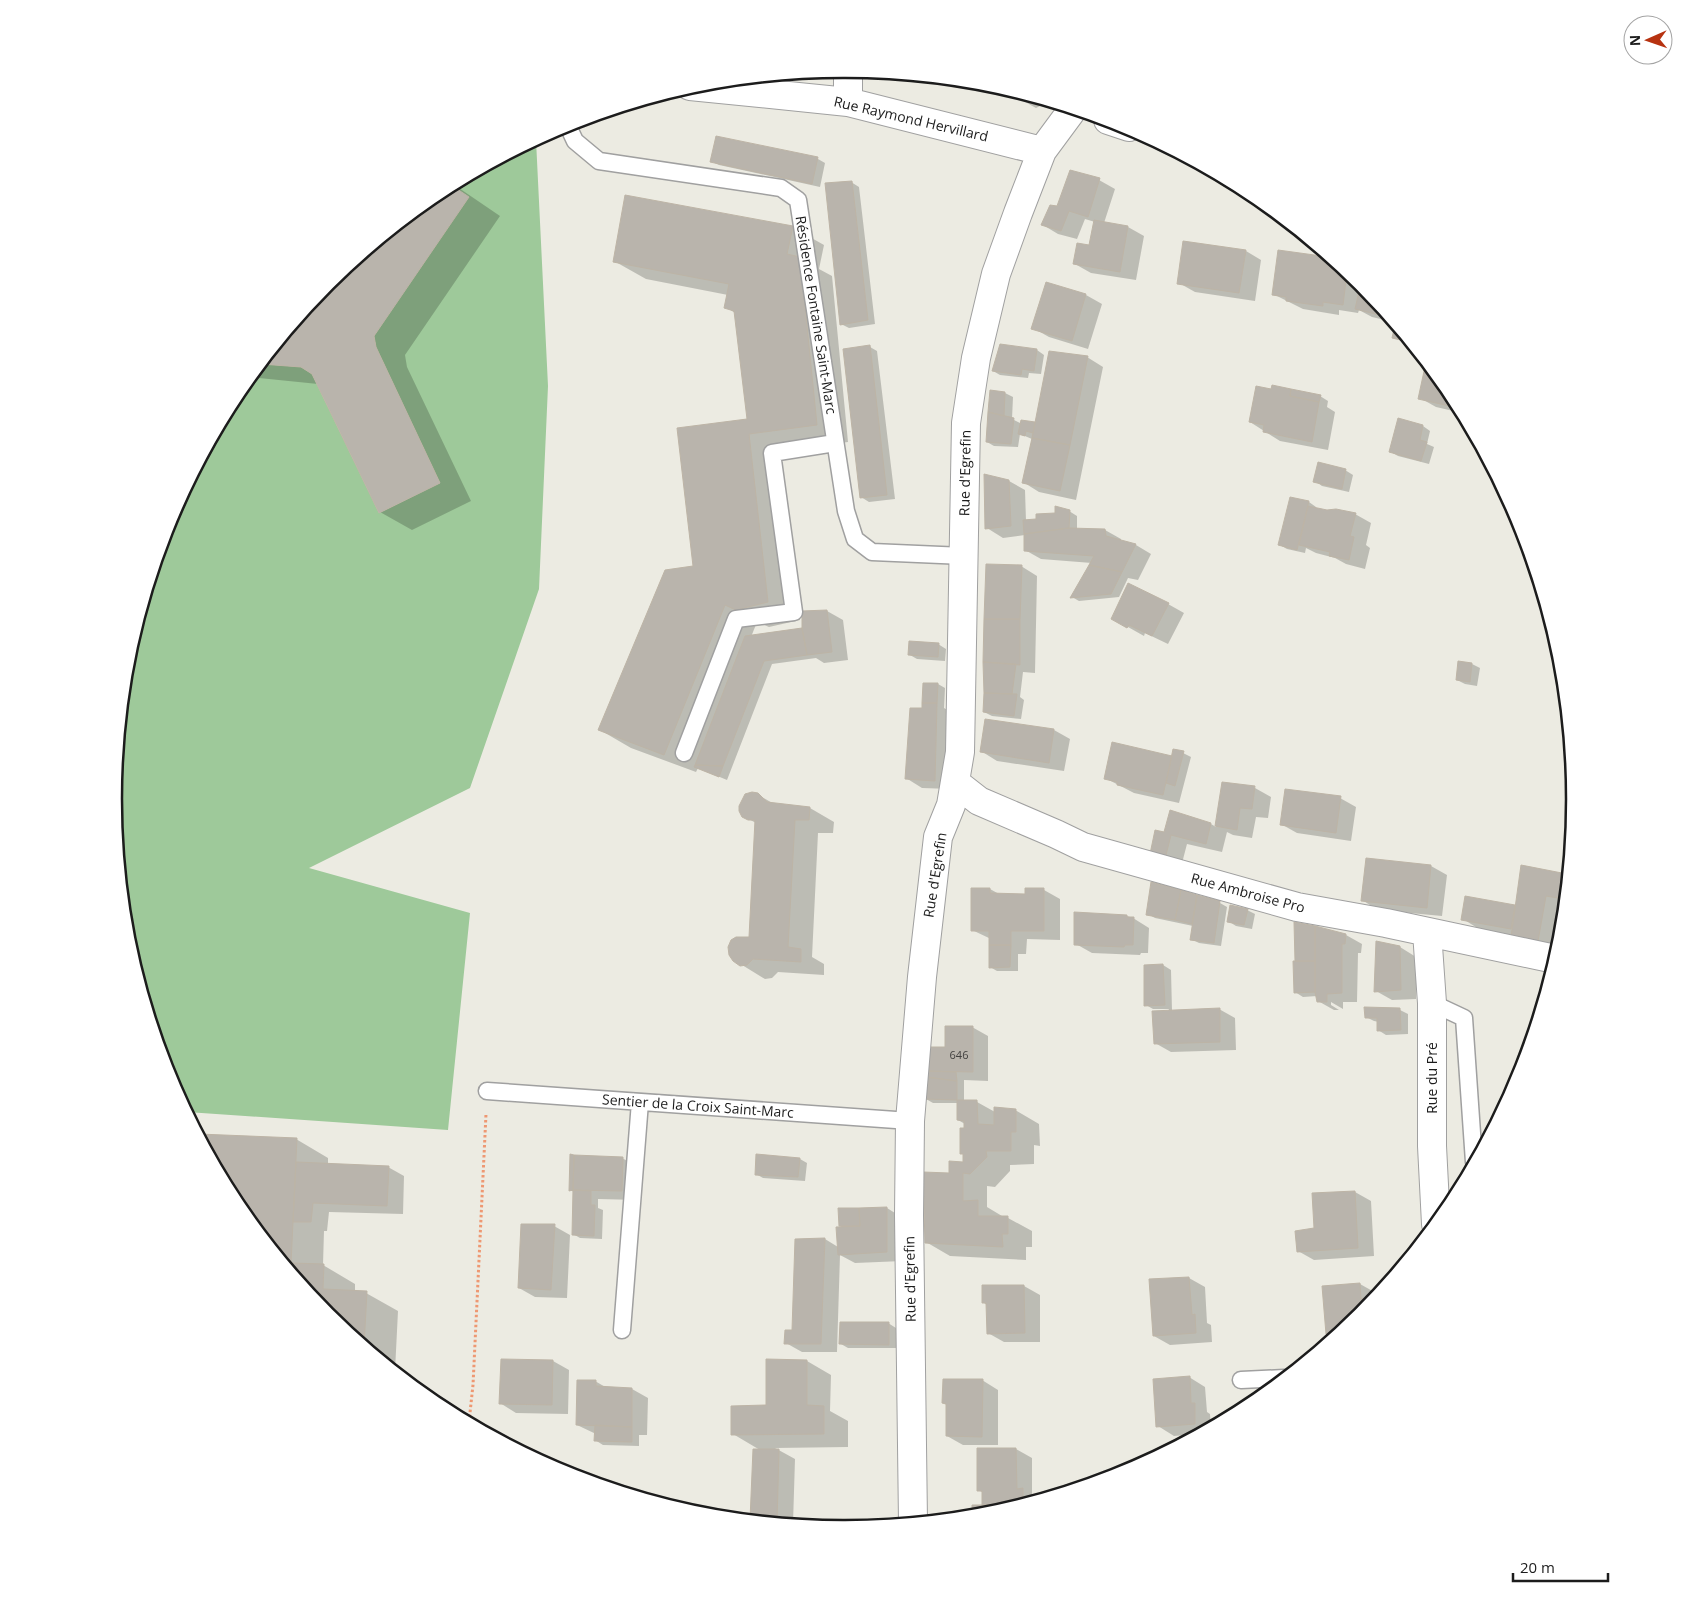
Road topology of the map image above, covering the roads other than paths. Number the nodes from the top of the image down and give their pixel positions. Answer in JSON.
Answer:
{"nodes":[{"id":1,"x":848,"y":78,"type":"edge"},
{"id":2,"x":718,"y":89,"type":"edge"},
{"id":3,"x":848,"y":102,"type":"junction"},
{"id":4,"x":1069,"y":114,"type":"edge"},
{"id":5,"x":570,"y":131,"type":"edge"},
{"id":6,"x":1042,"y":151,"type":"junction"},
{"id":7,"x":835,"y":443,"type":"junction"},
{"id":8,"x":964,"y":556,"type":"junction"},
{"id":9,"x":684,"y":753,"type":"dead end"},
{"id":10,"x":956,"y":783,"type":"junction"},
{"id":11,"x":1427,"y":932,"type":"junction"},
{"id":12,"x":1548,"y":957,"type":"edge"},
{"id":13,"x":1432,"y":1003,"type":"junction"},
{"id":14,"x":487,"y":1091,"type":"road end"},
{"id":15,"x":640,"y":1102,"type":"junction"},
{"id":16,"x":910,"y":1121,"type":"junction"},
{"id":17,"x":1473,"y":1152,"type":"edge"},
{"id":18,"x":1435,"y":1212,"type":"edge"},
{"id":19,"x":622,"y":1330,"type":"dead end"},
{"id":20,"x":1273,"y":1379,"type":"edge"},
{"id":21,"x":1241,"y":1380,"type":"dead end"},
{"id":22,"x":913,"y":1517,"type":"edge"}],
"edges":[{"from":1,"to":3,"type":"street"},
{"from":2,"to":3,"type":"street","name":"Rue Raymond Hervillard"},
{"from":3,"to":6,"type":"street","name":"Rue Raymond Hervillard"},
{"from":4,"to":6,"type":"street","name":"Rue d'Egrefin"},
{"from":5,"to":7,"type":"lane","name":"Résidence Fontaine Saint-Marc"},
{"from":6,"to":8,"type":"street","name":"Rue d'Egrefin"},
{"from":7,"to":8,"type":"lane","name":"Résidence Fontaine Saint-Marc"},
{"from":7,"to":9,"type":"lane"},
{"from":8,"to":10,"type":"street","name":"Rue d'Egrefin"},
{"from":10,"to":11,"type":"street","name":"Rue Ambroise Pro"},
{"from":10,"to":16,"type":"street","name":"Rue d'Egrefin"},
{"from":11,"to":12,"type":"street","name":"Rue Ambroise Pro"},
{"from":11,"to":13,"type":"street","name":"Rue du Pré"},
{"from":13,"to":17,"type":"lane"},
{"from":13,"to":18,"type":"street","name":"Rue du Pré"},
{"from":14,"to":15,"type":"lane","name":"Sentier de la Croix Saint-Marc"},
{"from":15,"to":16,"type":"lane","name":"Sentier de la Croix Saint-Marc"},
{"from":15,"to":19,"type":"lane"},
{"from":16,"to":22,"type":"street","name":"Rue d'Egrefin"},
{"from":20,"to":21,"type":"lane"}]}
